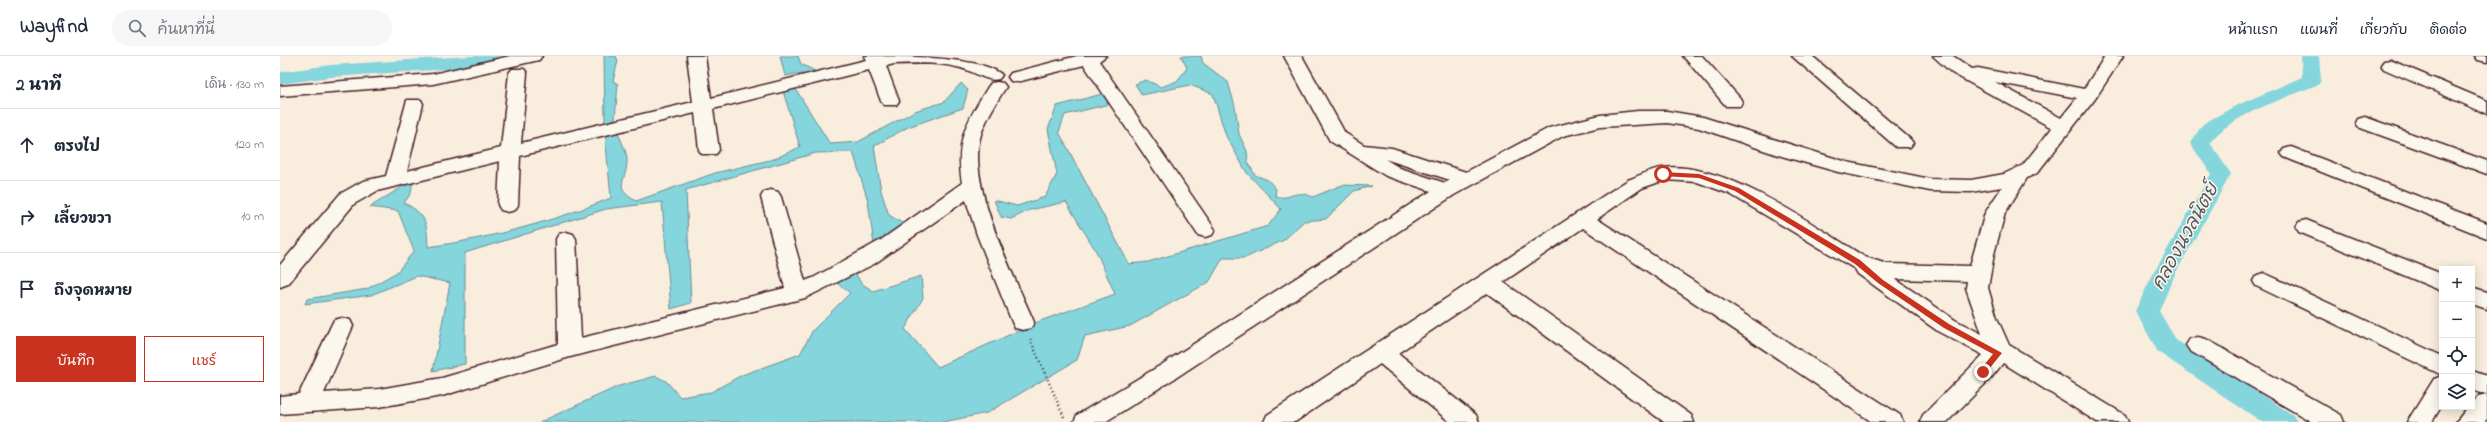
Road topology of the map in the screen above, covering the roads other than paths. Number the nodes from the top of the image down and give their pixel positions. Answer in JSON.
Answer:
{"nodes":[{"id":1,"x":533,"y":56,"type":"edge"},
{"id":2,"x":696,"y":56,"type":"edge"},
{"id":3,"x":1293,"y":56,"type":"edge"},
{"id":4,"x":1692,"y":56,"type":"edge"},
{"id":5,"x":1801,"y":56,"type":"edge"},
{"id":6,"x":1942,"y":56,"type":"edge"},
{"id":7,"x":2114,"y":56,"type":"edge"},
{"id":8,"x":2484,"y":56,"type":"edge"},
{"id":9,"x":1093,"y":57,"type":"edge"},
{"id":10,"x":2487,"y":57,"type":"edge"},
{"id":11,"x":875,"y":60,"type":"edge"},
{"id":12,"x":2390,"y":65,"type":"dead end"},
{"id":13,"x":1958,"y":69,"type":"junction"},
{"id":14,"x":518,"y":73,"type":"dead end"},
{"id":15,"x":995,"y":81,"type":"junction"},
{"id":16,"x":280,"y":91,"type":"edge"},
{"id":17,"x":2089,"y":95,"type":"junction"},
{"id":18,"x":890,"y":101,"type":"dead end"},
{"id":19,"x":1733,"y":102,"type":"dead end"},
{"id":20,"x":414,"y":104,"type":"dead end"},
{"id":21,"x":703,"y":104,"type":"junction"},
{"id":22,"x":2487,"y":108,"type":"edge"},
{"id":23,"x":2365,"y":123,"type":"dead end"},
{"id":24,"x":2064,"y":127,"type":"junction"},
{"id":25,"x":1903,"y":143,"type":"dead end"},
{"id":26,"x":1355,"y":148,"type":"junction"},
{"id":27,"x":709,"y":150,"type":"dead end"},
{"id":28,"x":510,"y":153,"type":"junction"},
{"id":29,"x":2291,"y":153,"type":"dead end"},
{"id":30,"x":2487,"y":168,"type":"edge"},
{"id":31,"x":2020,"y":174,"type":"junction"},
{"id":32,"x":1467,"y":179,"type":"junction"},
{"id":33,"x":395,"y":180,"type":"junction"},
{"id":34,"x":972,"y":185,"type":"junction"},
{"id":35,"x":1447,"y":190,"type":"junction"},
{"id":36,"x":771,"y":197,"type":"dead end"},
{"id":37,"x":508,"y":205,"type":"dead end"},
{"id":38,"x":1583,"y":218,"type":"junction"},
{"id":39,"x":2306,"y":227,"type":"dead end"},
{"id":40,"x":1205,"y":230,"type":"dead end"},
{"id":41,"x":2487,"y":230,"type":"edge"},
{"id":42,"x":566,"y":239,"type":"dead end"},
{"id":43,"x":1857,"y":262,"type":"junction"},
{"id":44,"x":1979,"y":274,"type":"junction"},
{"id":45,"x":280,"y":278,"type":"edge"},
{"id":46,"x":2264,"y":281,"type":"dead end"},
{"id":47,"x":1488,"y":282,"type":"junction"},
{"id":48,"x":2439,"y":282,"type":"edge"},
{"id":49,"x":797,"y":293,"type":"junction"},
{"id":50,"x":2475,"y":296,"type":"edge"},
{"id":51,"x":2487,"y":301,"type":"edge"},
{"id":52,"x":1023,"y":322,"type":"road end"},
{"id":53,"x":342,"y":326,"type":"dead end"},
{"id":54,"x":2198,"y":345,"type":"dead end"},
{"id":55,"x":570,"y":349,"type":"junction"},
{"id":56,"x":1381,"y":352,"type":"junction"},
{"id":57,"x":1999,"y":352,"type":"junction"},
{"id":58,"x":2439,"y":365,"type":"edge"},
{"id":59,"x":2475,"y":381,"type":"edge"},
{"id":60,"x":2487,"y":386,"type":"edge"},
{"id":61,"x":2439,"y":390,"type":"edge"},
{"id":62,"x":307,"y":404,"type":"junction"},
{"id":63,"x":2487,"y":404,"type":"edge"},
{"id":64,"x":280,"y":405,"type":"edge"},
{"id":65,"x":1086,"y":422,"type":"edge"},
{"id":66,"x":1276,"y":422,"type":"edge"},
{"id":67,"x":1467,"y":422,"type":"edge"},
{"id":68,"x":1682,"y":422,"type":"edge"},
{"id":69,"x":1891,"y":422,"type":"edge"},
{"id":70,"x":1932,"y":422,"type":"edge"},
{"id":71,"x":2116,"y":422,"type":"edge"},
{"id":72,"x":2332,"y":422,"type":"edge"},
{"id":73,"x":2419,"y":422,"type":"edge"},
{"id":74,"x":2468,"y":422,"type":"edge"}],
"edges":[{"from":1,"to":16,"type":"street"},
{"from":2,"to":21,"type":"street"},
{"from":3,"to":26,"type":"street"},
{"from":4,"to":19,"type":"street"},
{"from":5,"to":25,"type":"street"},
{"from":6,"to":13,"type":"street"},
{"from":7,"to":17,"type":"street"},
{"from":8,"to":10,"type":"street"},
{"from":9,"to":15,"type":"street"},
{"from":9,"to":40,"type":"street"},
{"from":11,"to":15,"type":"street"},
{"from":11,"to":18,"type":"street"},
{"from":11,"to":21,"type":"street"},
{"from":12,"to":22,"type":"street"},
{"from":13,"to":17,"type":"street"},
{"from":13,"to":24,"type":"street"},
{"from":14,"to":28,"type":"street"},
{"from":15,"to":34,"type":"street"},
{"from":17,"to":24,"type":"street"},
{"from":20,"to":33,"type":"street"},
{"from":21,"to":27,"type":"street"},
{"from":21,"to":28,"type":"street"},
{"from":23,"to":30,"type":"street"},
{"from":24,"to":31,"type":"street"},
{"from":26,"to":32,"type":"street"},
{"from":26,"to":35,"type":"street"},
{"from":28,"to":33,"type":"street"},
{"from":28,"to":37,"type":"street"},
{"from":29,"to":41,"type":"street"},
{"from":31,"to":32,"type":"street"},
{"from":31,"to":44,"type":"street"},
{"from":32,"to":35,"type":"street"},
{"from":33,"to":45,"type":"street"},
{"from":34,"to":49,"type":"street"},
{"from":34,"to":52,"type":"street"},
{"from":35,"to":65,"type":"street"},
{"from":36,"to":49,"type":"street"},
{"from":38,"to":43,"type":"street"},
{"from":38,"to":47,"type":"street"},
{"from":38,"to":69,"type":"street"},
{"from":39,"to":48,"type":"street"},
{"from":42,"to":55,"type":"street"},
{"from":43,"to":44,"type":"street"},
{"from":43,"to":57,"type":"street"},
{"from":44,"to":57,"type":"street"},
{"from":46,"to":58,"type":"street"},
{"from":47,"to":56,"type":"street"},
{"from":47,"to":68,"type":"street"},
{"from":49,"to":55,"type":"street"},
{"from":50,"to":51,"type":"street"},
{"from":53,"to":62,"type":"street"},
{"from":54,"to":72,"type":"street"},
{"from":55,"to":62,"type":"street"},
{"from":56,"to":66,"type":"street"},
{"from":56,"to":67,"type":"street"},
{"from":57,"to":70,"type":"street"},
{"from":57,"to":71,"type":"street"},
{"from":59,"to":60,"type":"street"},
{"from":61,"to":73,"type":"street"},
{"from":62,"to":64,"type":"street"},
{"from":63,"to":74,"type":"street"}]}
